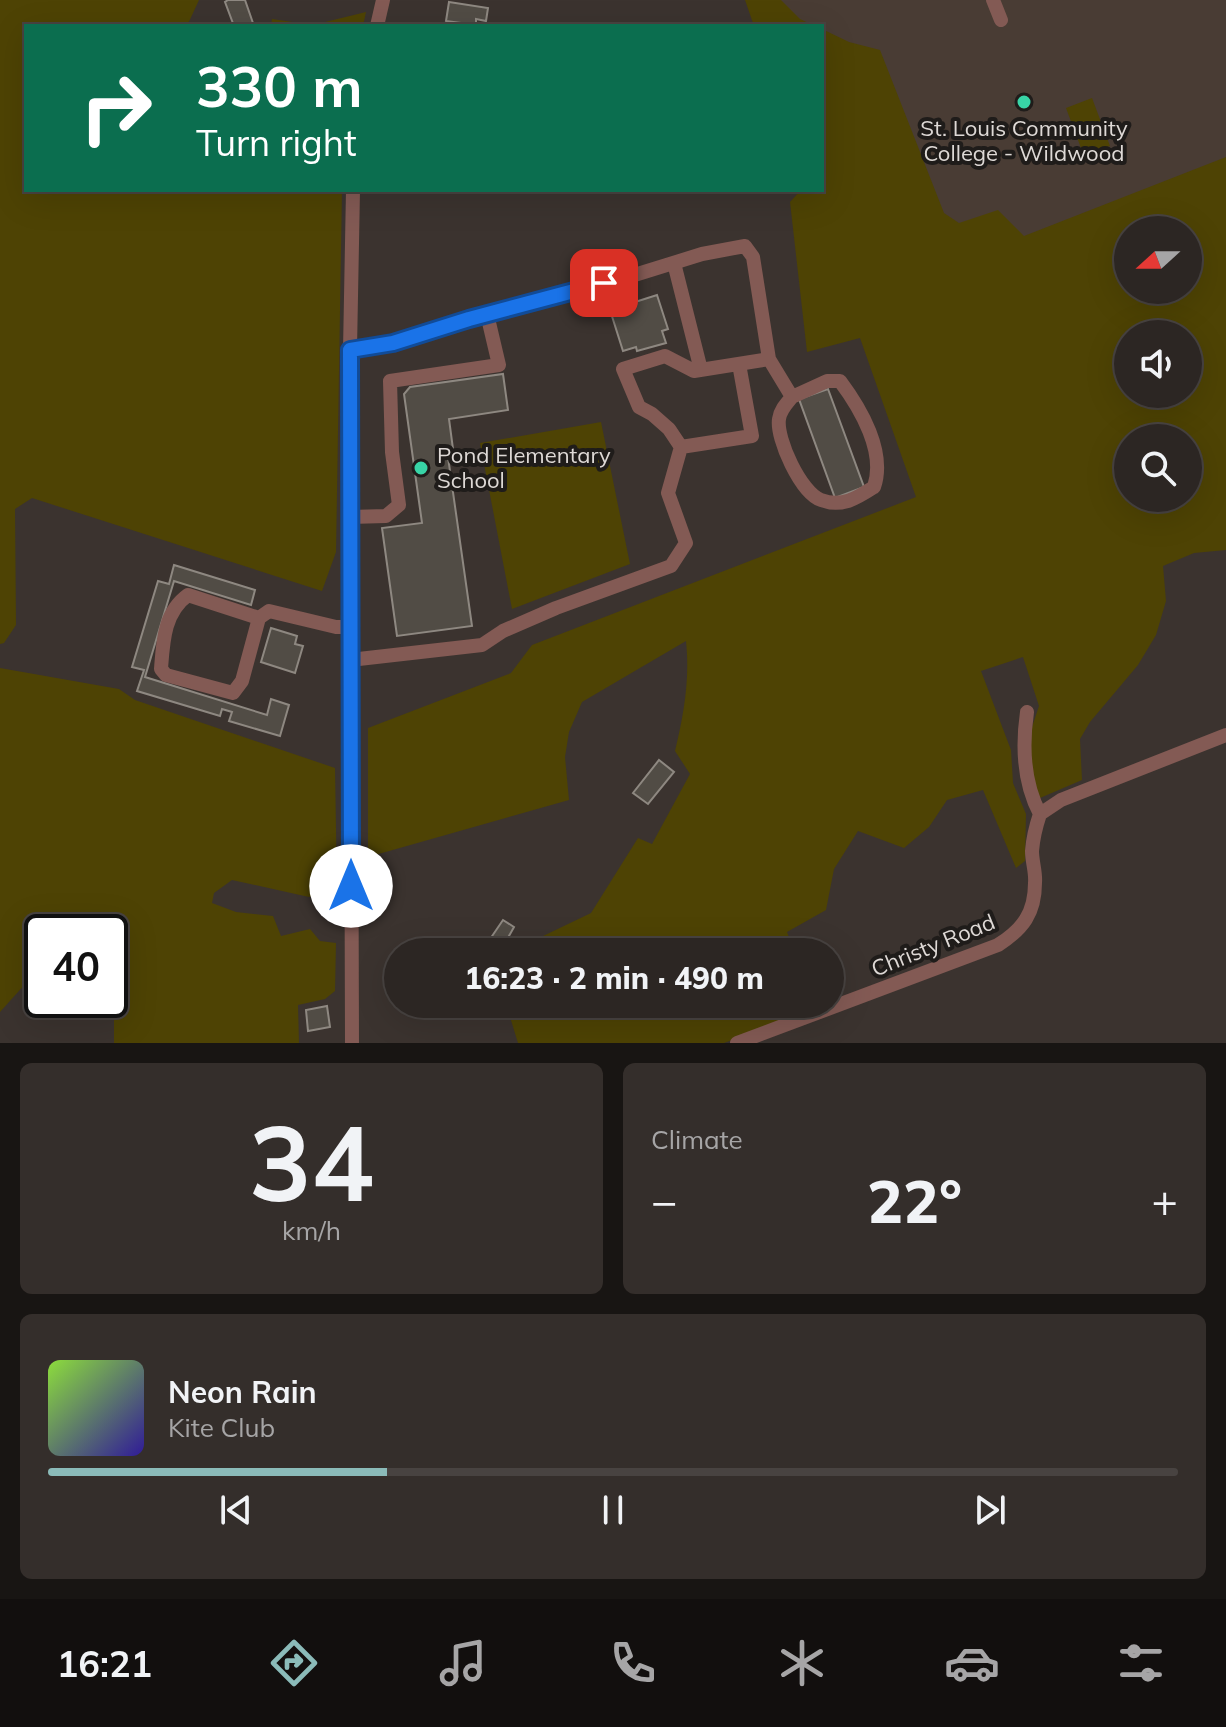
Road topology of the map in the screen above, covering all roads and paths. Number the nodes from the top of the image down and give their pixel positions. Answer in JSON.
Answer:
{"nodes":[{"id":1,"x":383,"y":0,"type":"edge"},
{"id":2,"x":993,"y":0,"type":"edge"},
{"id":3,"x":1001,"y":20,"type":"dead end"},
{"id":4,"x":377,"y":24,"type":"edge"},
{"id":5,"x":353,"y":192,"type":"edge"},
{"id":6,"x":674,"y":263,"type":"junction"},
{"id":7,"x":487,"y":314,"type":"junction"},
{"id":8,"x":350,"y":350,"type":"junction"},
{"id":9,"x":769,"y":359,"type":"junction"},
{"id":10,"x":739,"y":364,"type":"junction"},
{"id":11,"x":701,"y":370,"type":"junction"},
{"id":12,"x":792,"y":397,"type":"junction"},
{"id":13,"x":681,"y":447,"type":"junction"},
{"id":14,"x":350,"y":517,"type":"junction"},
{"id":15,"x":259,"y":618,"type":"junction"},
{"id":16,"x":350,"y":627,"type":"junction"},
{"id":17,"x":350,"y":660,"type":"junction"},
{"id":18,"x":1027,"y":712,"type":"dead end"},
{"id":19,"x":1226,"y":735,"type":"edge"},
{"id":20,"x":1040,"y":814,"type":"junction"},
{"id":21,"x":352,"y":1043,"type":"edge"},
{"id":22,"x":737,"y":1043,"type":"edge"}],
"edges":[{"from":1,"to":4,"type":"street"},
{"from":2,"to":3,"type":"street"},
{"from":5,"to":8,"type":"street"},
{"from":6,"to":7,"type":"street"},
{"from":6,"to":9,"type":"street"},
{"from":6,"to":11,"type":"street"},
{"from":7,"to":8,"type":"street"},
{"from":7,"to":14,"type":"street"},
{"from":8,"to":14,"type":"street"},
{"from":9,"to":10,"type":"street"},
{"from":9,"to":12,"type":"street"},
{"from":10,"to":11,"type":"street"},
{"from":10,"to":13,"type":"street"},
{"from":11,"to":13,"type":"street"},
{"from":12,"to":12,"type":"street"},
{"from":13,"to":17,"type":"street"},
{"from":14,"to":16,"type":"street"},
{"from":15,"to":15,"type":"street"},
{"from":15,"to":16,"type":"street"},
{"from":16,"to":17,"type":"street"},
{"from":17,"to":21,"type":"street"},
{"from":18,"to":20,"type":"street"},
{"from":19,"to":20,"type":"street"},
{"from":20,"to":22,"type":"street","name":"Christy Road"}]}
